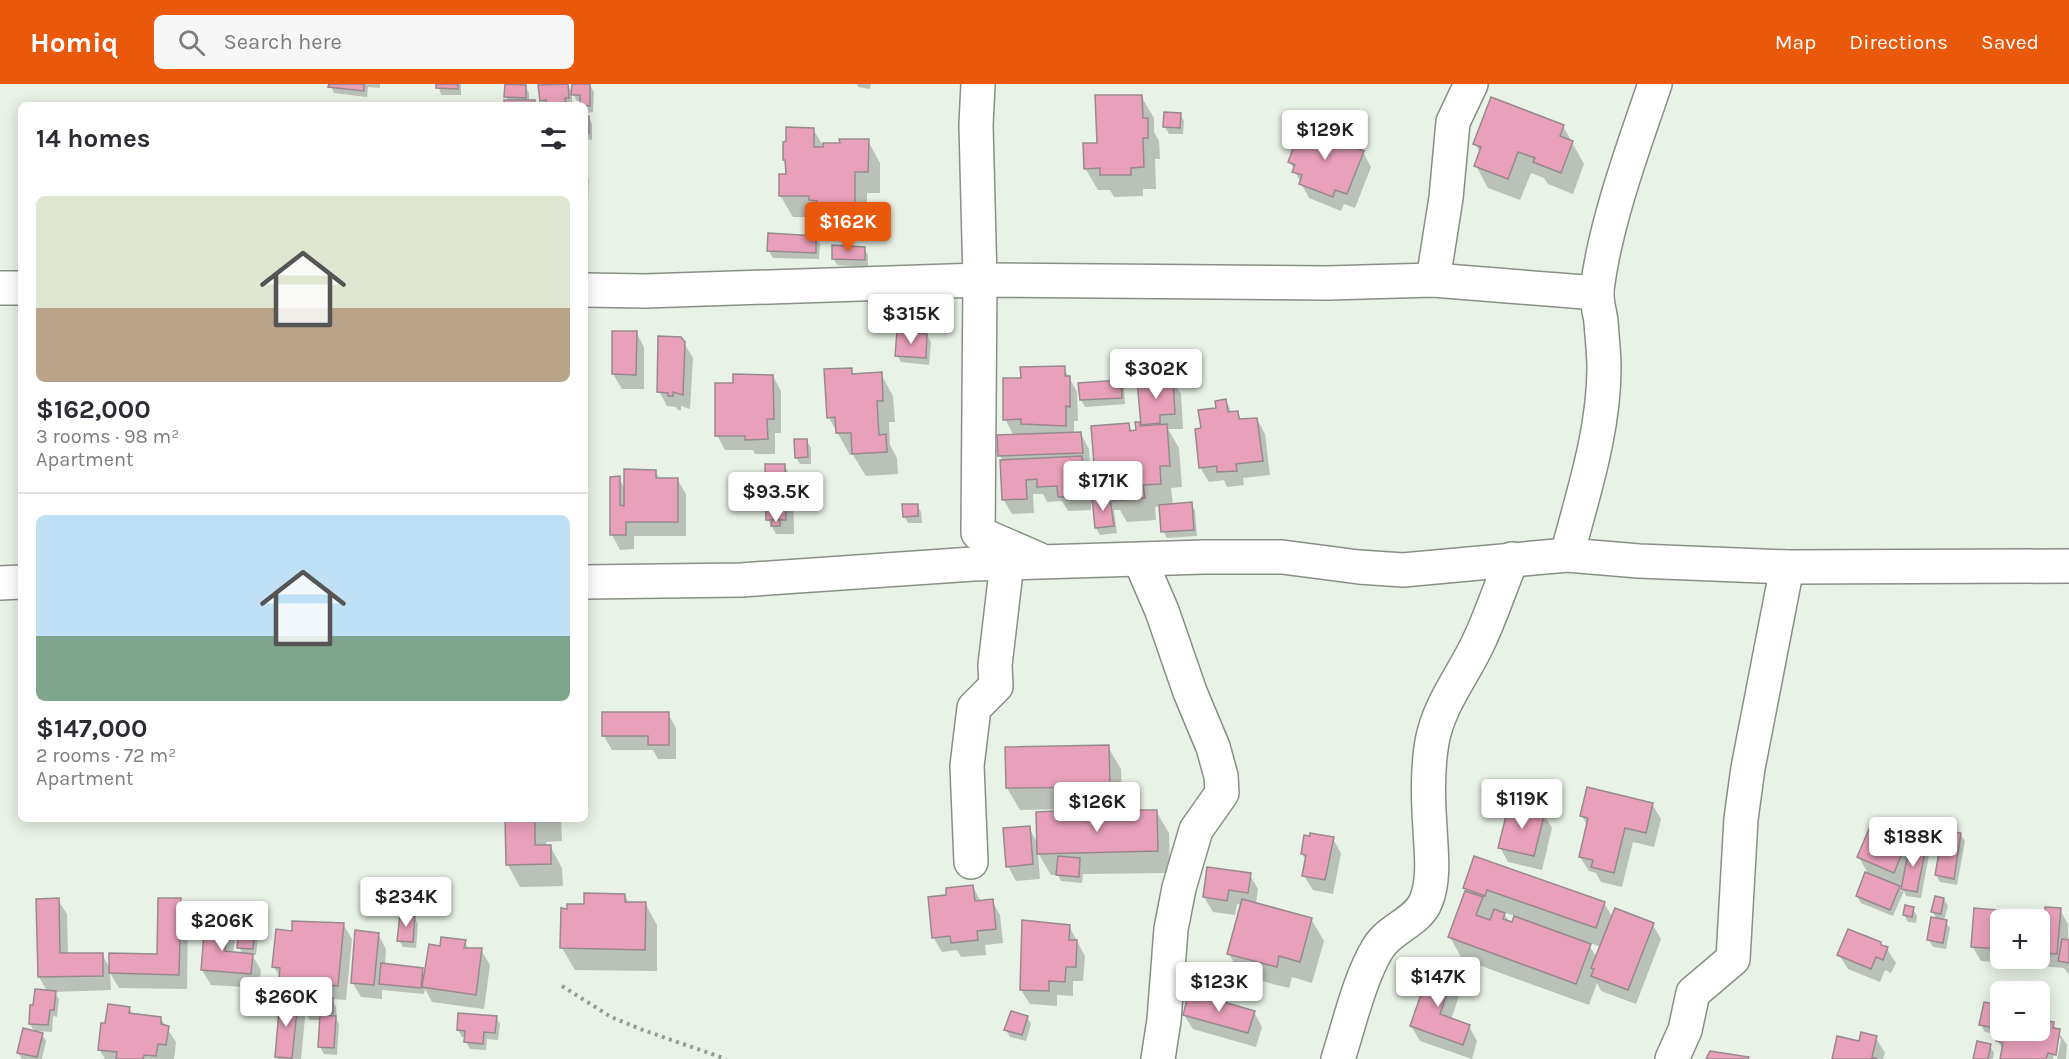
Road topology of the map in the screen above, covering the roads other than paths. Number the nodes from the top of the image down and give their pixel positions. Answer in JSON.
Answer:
{"nodes":[{"id":1,"x":978,"y":84,"type":"edge"},
{"id":2,"x":1471,"y":84,"type":"edge"},
{"id":3,"x":1655,"y":84,"type":"edge"},
{"id":4,"x":980,"y":280,"type":"junction"},
{"id":5,"x":1433,"y":280,"type":"junction"},
{"id":6,"x":0,"y":288,"type":"edge"},
{"id":7,"x":18,"y":288,"type":"edge"},
{"id":8,"x":588,"y":290,"type":"edge"},
{"id":9,"x":1597,"y":292,"type":"junction"},
{"id":10,"x":1567,"y":555,"type":"junction"},
{"id":11,"x":1512,"y":559,"type":"junction"},
{"id":12,"x":1140,"y":560,"type":"junction"},
{"id":13,"x":1046,"y":562,"type":"junction"},
{"id":14,"x":1007,"y":563,"type":"junction"},
{"id":15,"x":2069,"y":566,"type":"edge"},
{"id":16,"x":1787,"y":567,"type":"junction"},
{"id":17,"x":18,"y":582,"type":"edge"},
{"id":18,"x":588,"y":582,"type":"edge"},
{"id":19,"x":0,"y":583,"type":"edge"},
{"id":20,"x":971,"y":862,"type":"dead end"},
{"id":21,"x":1158,"y":1059,"type":"edge"},
{"id":22,"x":1338,"y":1059,"type":"edge"},
{"id":23,"x":1672,"y":1059,"type":"edge"}],
"edges":[{"from":1,"to":4,"type":"street"},
{"from":2,"to":5,"type":"street"},
{"from":3,"to":9,"type":"street"},
{"from":4,"to":5,"type":"street"},
{"from":4,"to":8,"type":"street"},
{"from":4,"to":13,"type":"street"},
{"from":5,"to":9,"type":"street"},
{"from":6,"to":7,"type":"street"},
{"from":9,"to":10,"type":"street"},
{"from":10,"to":11,"type":"street"},
{"from":10,"to":16,"type":"street"},
{"from":11,"to":12,"type":"street"},
{"from":11,"to":22,"type":"street"},
{"from":12,"to":13,"type":"street"},
{"from":12,"to":21,"type":"street"},
{"from":13,"to":14,"type":"street"},
{"from":14,"to":18,"type":"street"},
{"from":14,"to":20,"type":"street"},
{"from":15,"to":16,"type":"street"},
{"from":16,"to":23,"type":"street"},
{"from":17,"to":19,"type":"street"}]}
